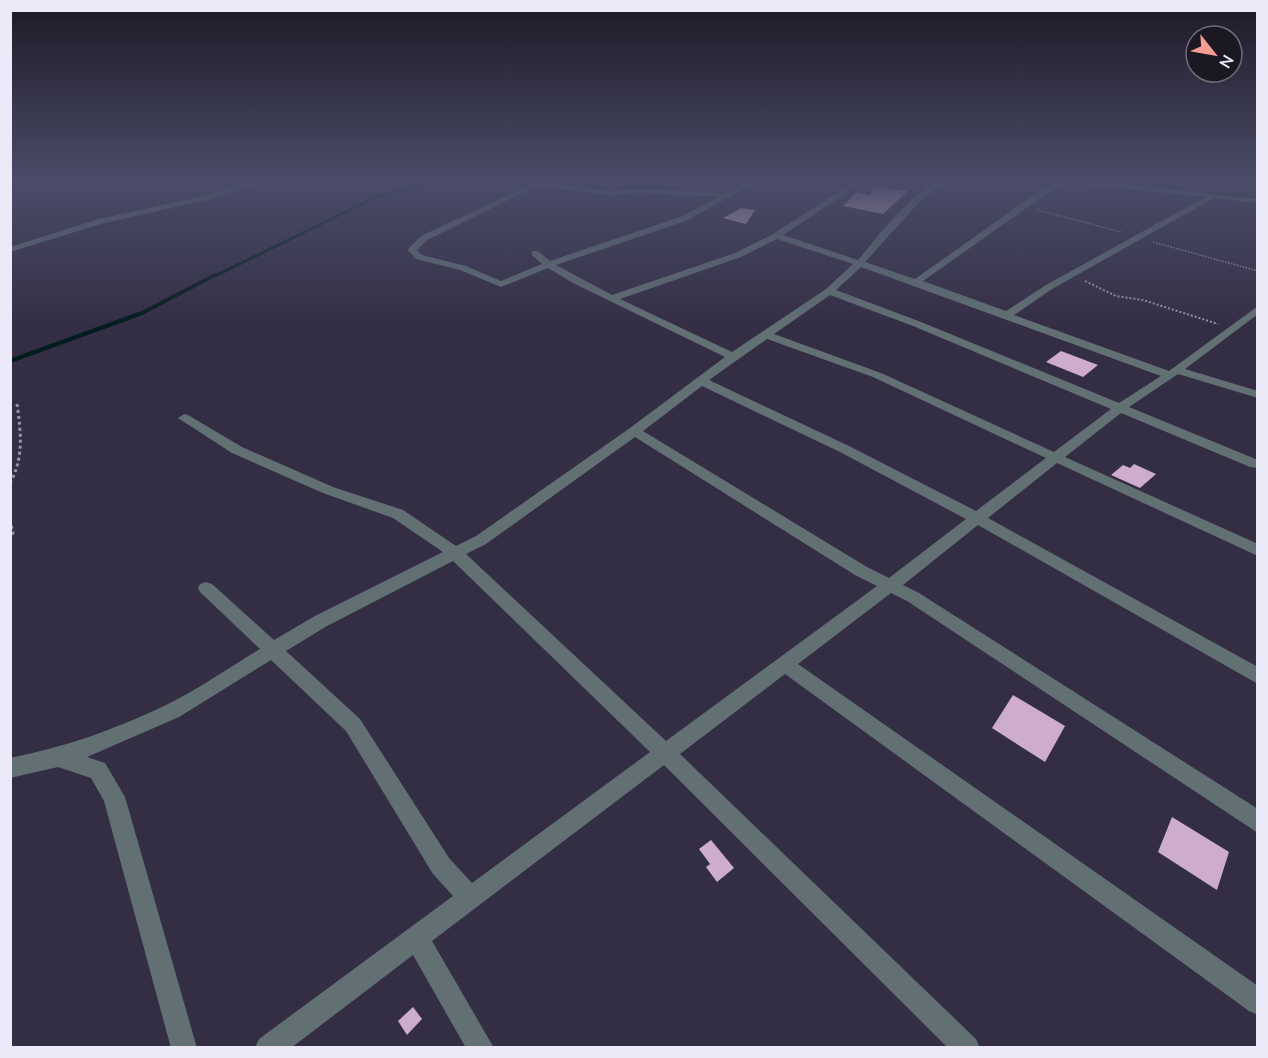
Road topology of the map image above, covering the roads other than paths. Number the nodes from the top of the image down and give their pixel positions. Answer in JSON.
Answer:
{"nodes":[{"id":1,"x":75,"y":229,"type":"edge"},
{"id":2,"x":442,"y":229,"type":"edge"},
{"id":3,"x":653,"y":229,"type":"edge"},
{"id":4,"x":786,"y":229,"type":"edge"},
{"id":5,"x":890,"y":229,"type":"edge"},
{"id":6,"x":991,"y":229,"type":"edge"},
{"id":7,"x":1153,"y":229,"type":"edge"},
{"id":8,"x":776,"y":236,"type":"junction"},
{"id":9,"x":10,"y":250,"type":"edge"},
{"id":10,"x":535,"y":253,"type":"dead end"},
{"id":11,"x":860,"y":263,"type":"junction"},
{"id":12,"x":549,"y":265,"type":"junction"},
{"id":13,"x":916,"y":282,"type":"junction"},
{"id":14,"x":829,"y":291,"type":"junction"},
{"id":15,"x":613,"y":298,"type":"junction"},
{"id":16,"x":1257,"y":309,"type":"edge"},
{"id":17,"x":1007,"y":315,"type":"junction"},
{"id":18,"x":767,"y":335,"type":"junction"},
{"id":19,"x":733,"y":357,"type":"junction"},
{"id":20,"x":1173,"y":373,"type":"junction"},
{"id":21,"x":703,"y":382,"type":"junction"},
{"id":22,"x":1257,"y":395,"type":"edge"},
{"id":23,"x":1118,"y":409,"type":"junction"},
{"id":24,"x":184,"y":418,"type":"dead end"},
{"id":25,"x":635,"y":432,"type":"junction"},
{"id":26,"x":1056,"y":457,"type":"junction"},
{"id":27,"x":1255,"y":464,"type":"dead end"},
{"id":28,"x":977,"y":518,"type":"junction"},
{"id":29,"x":1257,"y":551,"type":"edge"},
{"id":30,"x":455,"y":553,"type":"junction"},
{"id":31,"x":891,"y":585,"type":"junction"},
{"id":32,"x":206,"y":588,"type":"dead end"},
{"id":33,"x":274,"y":649,"type":"junction"},
{"id":34,"x":785,"y":664,"type":"junction"},
{"id":35,"x":1257,"y":676,"type":"edge"},
{"id":36,"x":665,"y":753,"type":"junction"},
{"id":37,"x":58,"y":758,"type":"junction"},
{"id":38,"x":10,"y":768,"type":"edge"},
{"id":39,"x":1257,"y":822,"type":"edge"},
{"id":40,"x":470,"y":898,"type":"junction"},
{"id":41,"x":416,"y":938,"type":"junction"},
{"id":42,"x":1257,"y":1002,"type":"edge"},
{"id":43,"x":184,"y":1047,"type":"edge"},
{"id":44,"x":268,"y":1047,"type":"edge"},
{"id":45,"x":481,"y":1047,"type":"edge"},
{"id":46,"x":967,"y":1047,"type":"edge"}],
"edges":[{"from":1,"to":9,"type":"street"},
{"from":2,"to":12,"type":"street"},
{"from":3,"to":12,"type":"street"},
{"from":4,"to":8,"type":"street"},
{"from":5,"to":11,"type":"street"},
{"from":6,"to":13,"type":"street"},
{"from":7,"to":17,"type":"street"},
{"from":8,"to":11,"type":"street"},
{"from":8,"to":15,"type":"street"},
{"from":10,"to":12,"type":"street"},
{"from":11,"to":13,"type":"street"},
{"from":11,"to":14,"type":"street"},
{"from":12,"to":15,"type":"street"},
{"from":13,"to":17,"type":"street"},
{"from":14,"to":18,"type":"street"},
{"from":14,"to":23,"type":"street"},
{"from":15,"to":19,"type":"street"},
{"from":16,"to":20,"type":"street"},
{"from":17,"to":20,"type":"street"},
{"from":18,"to":19,"type":"street"},
{"from":18,"to":26,"type":"street"},
{"from":19,"to":21,"type":"street"},
{"from":20,"to":22,"type":"street"},
{"from":20,"to":23,"type":"street"},
{"from":21,"to":25,"type":"street"},
{"from":21,"to":28,"type":"street"},
{"from":23,"to":26,"type":"street"},
{"from":23,"to":27,"type":"street"},
{"from":24,"to":30,"type":"street"},
{"from":25,"to":30,"type":"street"},
{"from":25,"to":31,"type":"street"},
{"from":26,"to":28,"type":"street"},
{"from":26,"to":29,"type":"street"},
{"from":28,"to":31,"type":"street"},
{"from":28,"to":35,"type":"street"},
{"from":30,"to":33,"type":"street"},
{"from":30,"to":36,"type":"street"},
{"from":31,"to":34,"type":"street"},
{"from":31,"to":39,"type":"street"},
{"from":32,"to":33,"type":"street"},
{"from":33,"to":37,"type":"street"},
{"from":33,"to":40,"type":"street"},
{"from":34,"to":36,"type":"street"},
{"from":34,"to":42,"type":"street"},
{"from":36,"to":40,"type":"street"},
{"from":36,"to":46,"type":"street"},
{"from":37,"to":38,"type":"street"},
{"from":37,"to":43,"type":"street"},
{"from":40,"to":41,"type":"street"},
{"from":41,"to":44,"type":"street"},
{"from":41,"to":45,"type":"street"}]}
